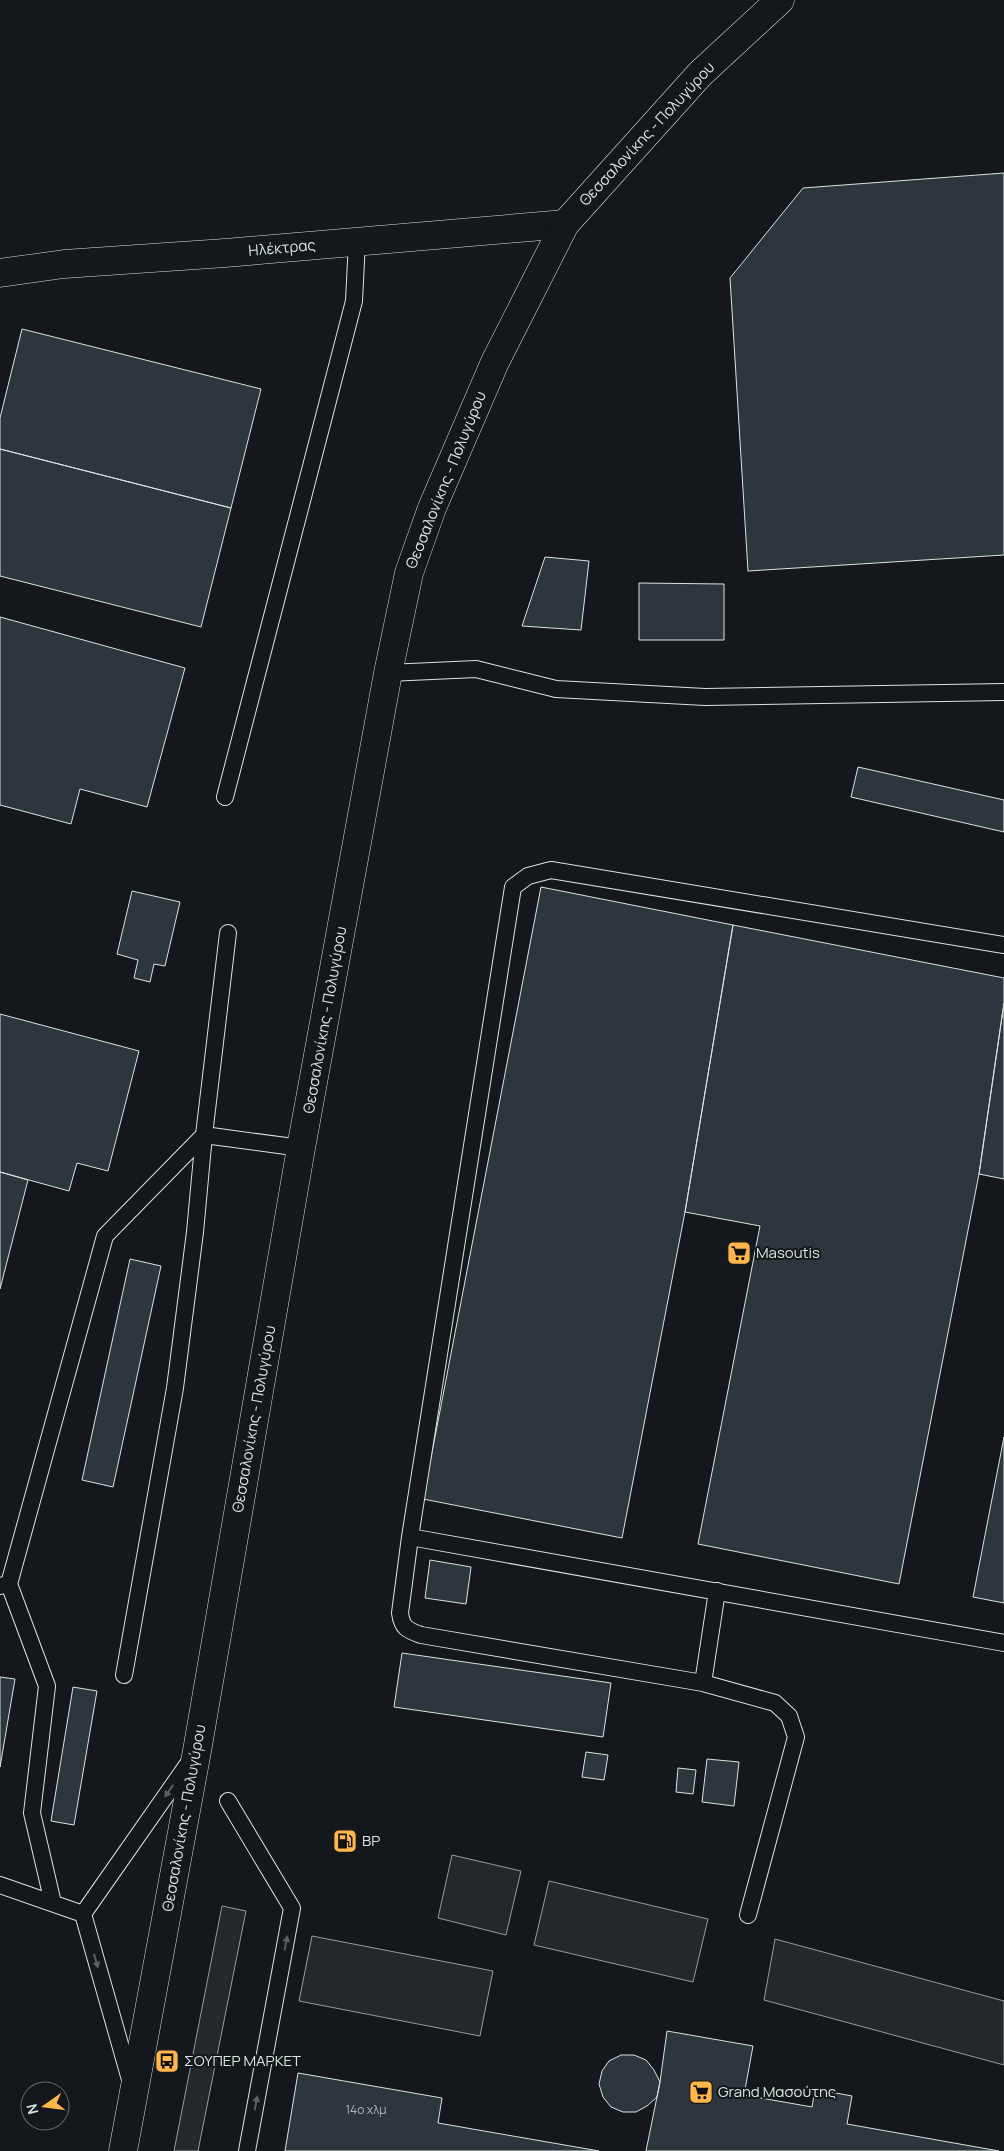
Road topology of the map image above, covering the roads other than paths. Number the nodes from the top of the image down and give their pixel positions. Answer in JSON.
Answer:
{"nodes":[{"id":1,"x":780,"y":0,"type":"edge"},
{"id":2,"x":565,"y":224,"type":"junction"},
{"id":3,"x":357,"y":241,"type":"junction"},
{"id":4,"x":0,"y":273,"type":"edge"},
{"id":5,"x":388,"y":673,"type":"junction"},
{"id":6,"x":1004,"y":692,"type":"edge"},
{"id":7,"x":225,"y":797,"type":"dead end"},
{"id":8,"x":228,"y":933,"type":"dead end"},
{"id":9,"x":1004,"y":945,"type":"edge"},
{"id":10,"x":204,"y":1134,"type":"junction"},
{"id":11,"x":301,"y":1148,"type":"junction"},
{"id":12,"x":410,"y":1537,"type":"junction"},
{"id":13,"x":4,"y":1585,"type":"edge"},
{"id":14,"x":717,"y":1591,"type":"junction"},
{"id":15,"x":1004,"y":1643,"type":"edge"},
{"id":16,"x":124,"y":1675,"type":"dead end"},
{"id":17,"x":703,"y":1683,"type":"junction"},
{"id":18,"x":197,"y":1751,"type":"junction"},
{"id":19,"x":228,"y":1801,"type":"dead end"},
{"id":20,"x":0,"y":1885,"type":"edge"},
{"id":21,"x":53,"y":1904,"type":"junction"},
{"id":22,"x":83,"y":1914,"type":"junction"},
{"id":23,"x":748,"y":1915,"type":"dead end"},
{"id":24,"x":134,"y":2091,"type":"junction"},
{"id":25,"x":122,"y":2151,"type":"edge"},
{"id":26,"x":247,"y":2151,"type":"edge"}],
"edges":[{"from":1,"to":2,"type":"main road","name":"Θεσσαλονίκης - Πολυγύρου"},
{"from":2,"to":3,"type":"main road","name":"Ηλέκτρας"},
{"from":2,"to":5,"type":"main road","name":"Θεσσαλονίκης - Πολυγύρου"},
{"from":3,"to":4,"type":"main road","name":"Ηλέκτρας"},
{"from":3,"to":7,"type":"lane"},
{"from":5,"to":6,"type":"lane"},
{"from":5,"to":11,"type":"main road","name":"Θεσσαλονίκης - Πολυγύρου"},
{"from":8,"to":10,"type":"lane"},
{"from":9,"to":12,"type":"lane"},
{"from":10,"to":11,"type":"lane"},
{"from":10,"to":13,"type":"lane"},
{"from":10,"to":16,"type":"lane"},
{"from":11,"to":18,"type":"main road","name":"Θεσσαλονίκης - Πολυγύρου"},
{"from":12,"to":14,"type":"lane"},
{"from":12,"to":17,"type":"lane"},
{"from":13,"to":21,"type":"lane"},
{"from":14,"to":15,"type":"lane"},
{"from":14,"to":17,"type":"lane"},
{"from":17,"to":23,"type":"lane"},
{"from":18,"to":22,"type":"lane","one_way":true},
{"from":18,"to":24,"type":"main road","name":"Θεσσαλονίκης - Πολυγύρου"},
{"from":26,"to":19,"type":"lane","one_way":true},
{"from":20,"to":21,"type":"lane"},
{"from":21,"to":22,"type":"lane"},
{"from":22,"to":24,"type":"lane","one_way":true},
{"from":24,"to":25,"type":"main road","name":"Θεσσαλονίκης - Πολυγύρου"}]}
